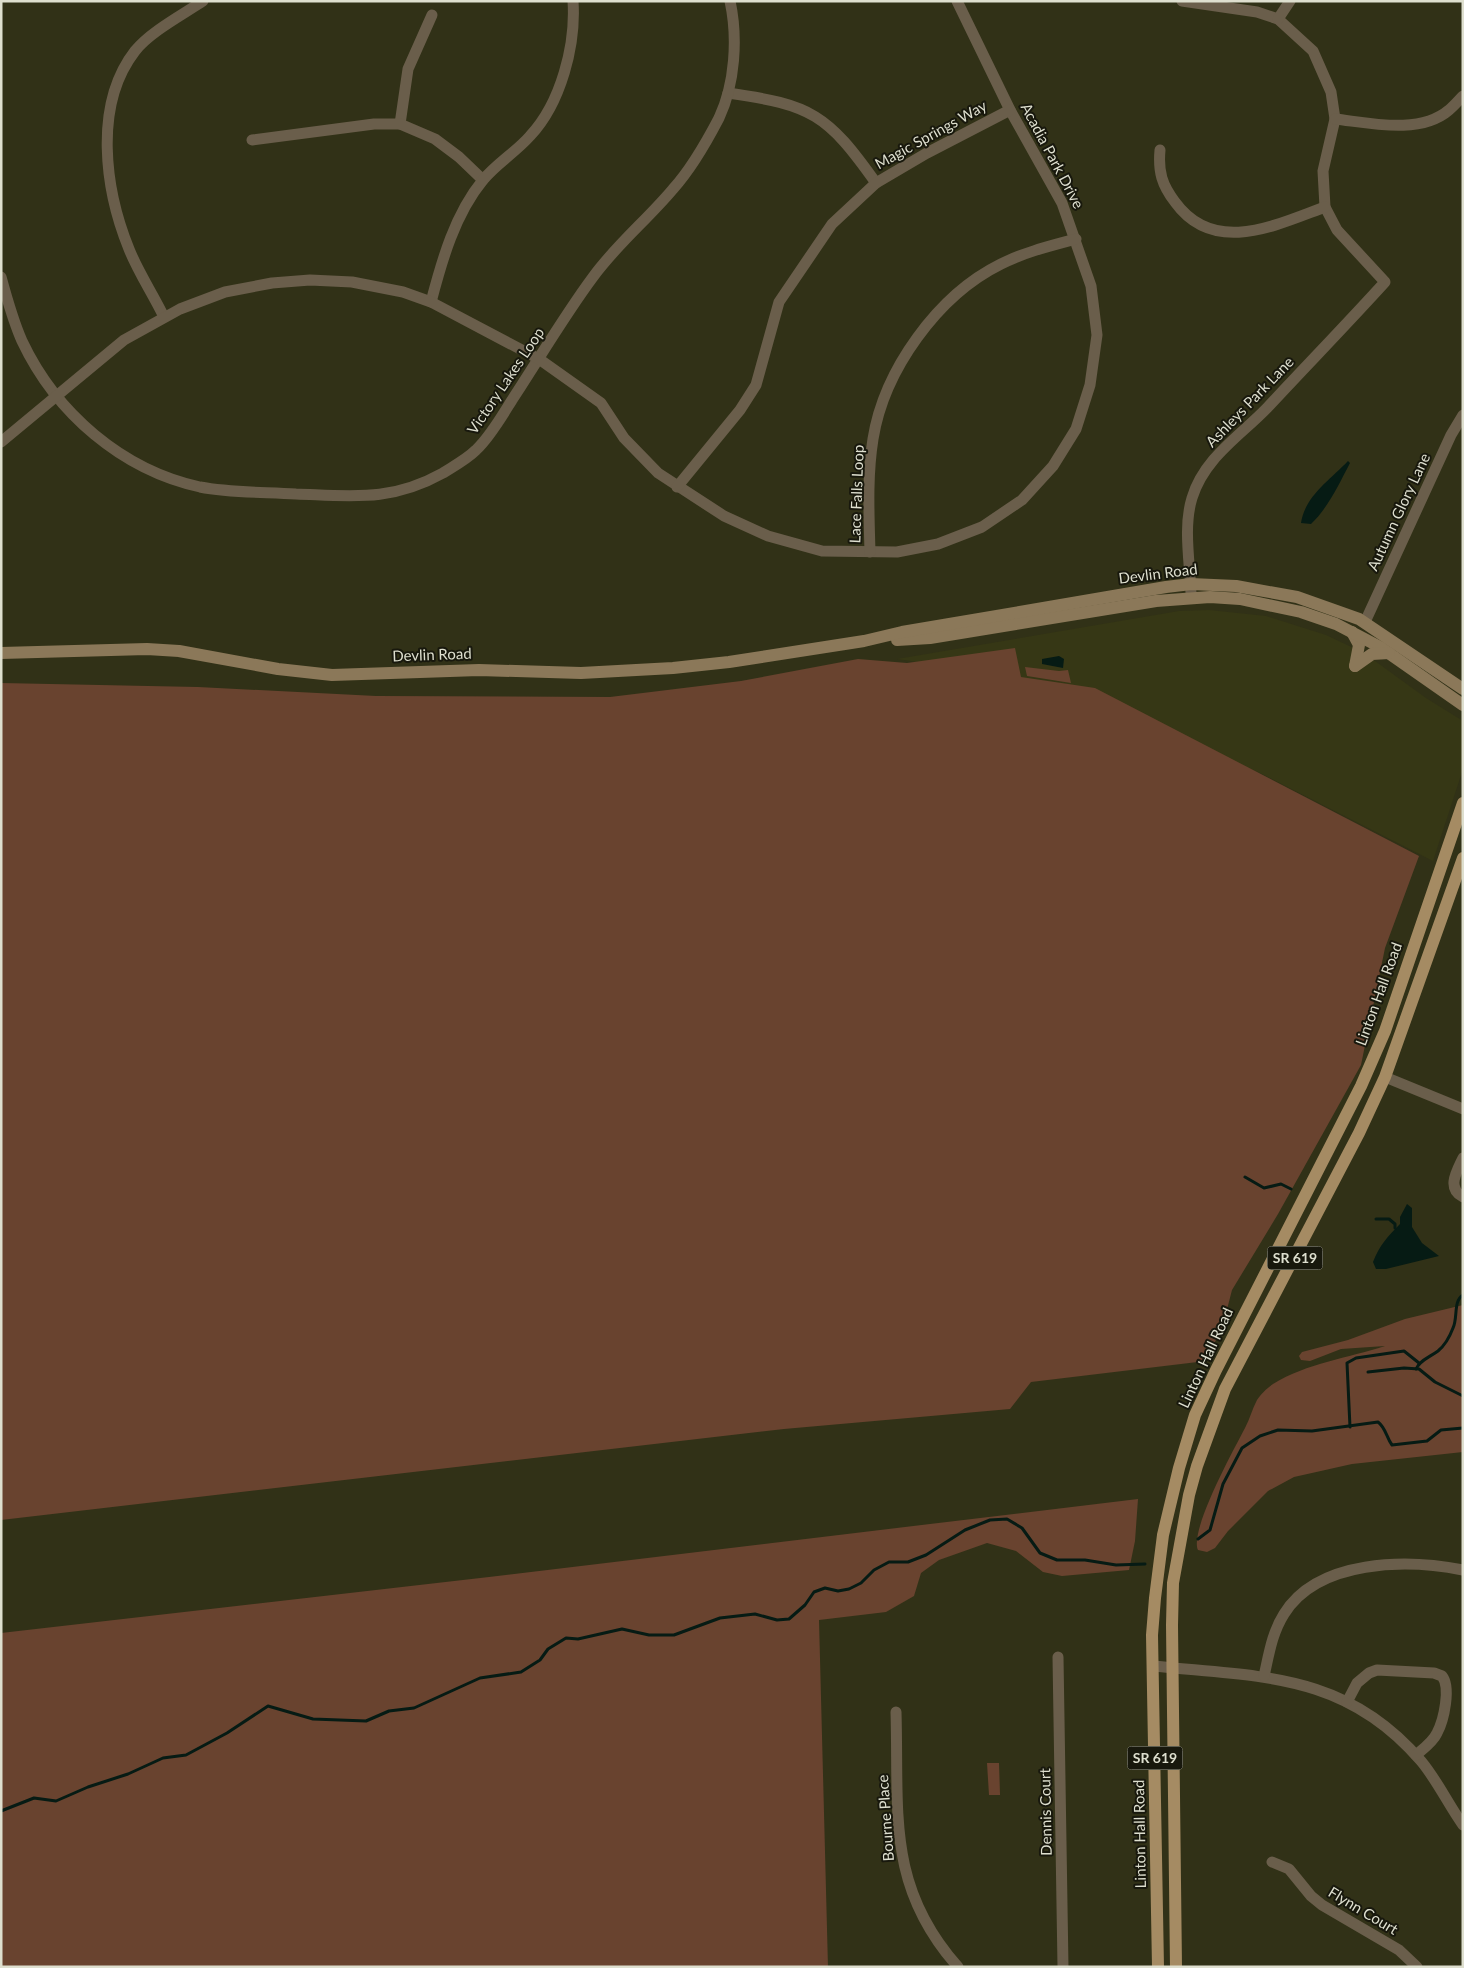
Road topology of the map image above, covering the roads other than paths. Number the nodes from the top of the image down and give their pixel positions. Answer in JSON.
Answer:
{"nodes":[{"id":1,"x":203,"y":1,"type":"edge"},
{"id":2,"x":573,"y":1,"type":"edge"},
{"id":3,"x":730,"y":1,"type":"edge"},
{"id":4,"x":957,"y":1,"type":"edge"},
{"id":5,"x":1182,"y":1,"type":"edge"},
{"id":6,"x":1290,"y":1,"type":"edge"},
{"id":7,"x":432,"y":16,"type":"dead end"},
{"id":8,"x":1278,"y":19,"type":"junction"},
{"id":9,"x":728,"y":93,"type":"junction"},
{"id":10,"x":1463,"y":96,"type":"edge"},
{"id":11,"x":1010,"y":110,"type":"junction"},
{"id":12,"x":1336,"y":119,"type":"junction"},
{"id":13,"x":400,"y":124,"type":"junction"},
{"id":14,"x":252,"y":140,"type":"dead end"},
{"id":15,"x":1160,"y":150,"type":"dead end"},
{"id":16,"x":483,"y":180,"type":"junction"},
{"id":17,"x":876,"y":183,"type":"junction"},
{"id":18,"x":1325,"y":207,"type":"junction"},
{"id":19,"x":1076,"y":239,"type":"junction"},
{"id":20,"x":1,"y":277,"type":"edge"},
{"id":21,"x":431,"y":302,"type":"junction"},
{"id":22,"x":164,"y":317,"type":"junction"},
{"id":23,"x":539,"y":359,"type":"junction"},
{"id":24,"x":57,"y":397,"type":"junction"},
{"id":25,"x":1463,"y":415,"type":"edge"},
{"id":26,"x":1,"y":442,"type":"edge"},
{"id":27,"x":677,"y":487,"type":"junction"},
{"id":28,"x":870,"y":552,"type":"junction"},
{"id":29,"x":1191,"y":584,"type":"junction"},
{"id":30,"x":1191,"y":597,"type":"junction"},
{"id":31,"x":1366,"y":622,"type":"junction"},
{"id":32,"x":1352,"y":632,"type":"junction"},
{"id":33,"x":864,"y":641,"type":"junction"},
{"id":34,"x":1,"y":653,"type":"edge"},
{"id":35,"x":1388,"y":653,"type":"junction"},
{"id":36,"x":1463,"y":689,"type":"edge"},
{"id":37,"x":1463,"y":705,"type":"edge"},
{"id":38,"x":1463,"y":803,"type":"edge"},
{"id":39,"x":1463,"y":858,"type":"edge"},
{"id":40,"x":1385,"y":1077,"type":"junction"},
{"id":41,"x":1463,"y":1109,"type":"edge"},
{"id":42,"x":1463,"y":1158,"type":"edge"},
{"id":43,"x":1463,"y":1197,"type":"edge"},
{"id":44,"x":1463,"y":1570,"type":"edge"},
{"id":45,"x":1058,"y":1657,"type":"dead end"},
{"id":46,"x":1154,"y":1666,"type":"junction"},
{"id":47,"x":1171,"y":1668,"type":"junction"},
{"id":48,"x":1264,"y":1676,"type":"junction"},
{"id":49,"x":1347,"y":1702,"type":"junction"},
{"id":50,"x":896,"y":1712,"type":"dead end"},
{"id":51,"x":1416,"y":1755,"type":"junction"},
{"id":52,"x":1463,"y":1825,"type":"edge"},
{"id":53,"x":1272,"y":1862,"type":"dead end"},
{"id":54,"x":958,"y":1967,"type":"edge"},
{"id":55,"x":1063,"y":1967,"type":"edge"},
{"id":56,"x":1158,"y":1967,"type":"edge"},
{"id":57,"x":1176,"y":1967,"type":"edge"},
{"id":58,"x":1418,"y":1967,"type":"edge"}],
"edges":[{"from":1,"to":22,"type":"street"},
{"from":2,"to":16,"type":"street"},
{"from":3,"to":9,"type":"street","name":"Victory Lakes Loop"},
{"from":4,"to":11,"type":"street","name":"Acadia Park Drive"},
{"from":5,"to":8,"type":"street"},
{"from":6,"to":8,"type":"street"},
{"from":7,"to":13,"type":"street"},
{"from":8,"to":12,"type":"street"},
{"from":9,"to":17,"type":"street"},
{"from":9,"to":23,"type":"street","name":"Victory Lakes Loop"},
{"from":10,"to":12,"type":"street"},
{"from":11,"to":17,"type":"street","name":"Magic Springs Way"},
{"from":11,"to":19,"type":"street","name":"Acadia Park Drive"},
{"from":12,"to":18,"type":"street"},
{"from":13,"to":14,"type":"street"},
{"from":13,"to":16,"type":"street"},
{"from":15,"to":18,"type":"street"},
{"from":16,"to":21,"type":"street"},
{"from":17,"to":27,"type":"street","name":"Magic Springs Way"},
{"from":18,"to":29,"type":"street","name":"Ashleys Park Lane"},
{"from":19,"to":28,"type":"street","name":"Lace Falls Loop"},
{"from":19,"to":28,"type":"street","name":"Acadia Park Drive"},
{"from":20,"to":24,"type":"street","name":"Victory Lakes Loop"},
{"from":21,"to":22,"type":"street","name":"Acadia Park Drive"},
{"from":21,"to":23,"type":"street","name":"Acadia Park Drive"},
{"from":22,"to":24,"type":"street","name":"Acadia Park Drive"},
{"from":23,"to":24,"type":"street","name":"Victory Lakes Loop"},
{"from":23,"to":27,"type":"street","name":"Acadia Park Drive"},
{"from":24,"to":26,"type":"street","name":"Acadia Park Drive"},
{"from":25,"to":31,"type":"street","name":"Autumn Glory Lane"},
{"from":27,"to":28,"type":"street","name":"Acadia Park Drive"},
{"from":29,"to":30,"type":"street","name":"Ashleys Park Lane"},
{"from":29,"to":31,"type":"main road","name":"Devlin Road"},
{"from":29,"to":33,"type":"main road","name":"Devlin Road"},
{"from":30,"to":32,"type":"main road","name":"Devlin Road"},
{"from":30,"to":33,"type":"main road","name":"Devlin Road"},
{"from":31,"to":36,"type":"main road","name":"Devlin Road"},
{"from":32,"to":35,"type":"main road","name":"Devlin Road"},
{"from":32,"to":35,"type":"main road"},
{"from":33,"to":34,"type":"main road","name":"Devlin Road"},
{"from":35,"to":37,"type":"main road","name":"Devlin Road"},
{"from":38,"to":46,"type":"main road","name":"Linton Hall Road","number":"SR 619"},
{"from":39,"to":40,"type":"main road","name":"Linton Hall Road","number":"SR 619"},
{"from":40,"to":41,"type":"street"},
{"from":40,"to":47,"type":"main road","name":"Linton Hall Road","number":"SR 619"},
{"from":42,"to":43,"type":"street"},
{"from":44,"to":48,"type":"street"},
{"from":45,"to":55,"type":"street","name":"Dennis Court"},
{"from":46,"to":47,"type":"street"},
{"from":46,"to":56,"type":"main road","name":"Linton Hall Road","number":"SR 619"},
{"from":47,"to":48,"type":"street"},
{"from":47,"to":57,"type":"main road","name":"Linton Hall Road","number":"SR 619"},
{"from":48,"to":49,"type":"street"},
{"from":49,"to":51,"type":"street"},
{"from":49,"to":51,"type":"street"},
{"from":50,"to":54,"type":"street","name":"Bourne Place"},
{"from":51,"to":52,"type":"street"},
{"from":53,"to":58,"type":"street","name":"Flynn Court"}]}
